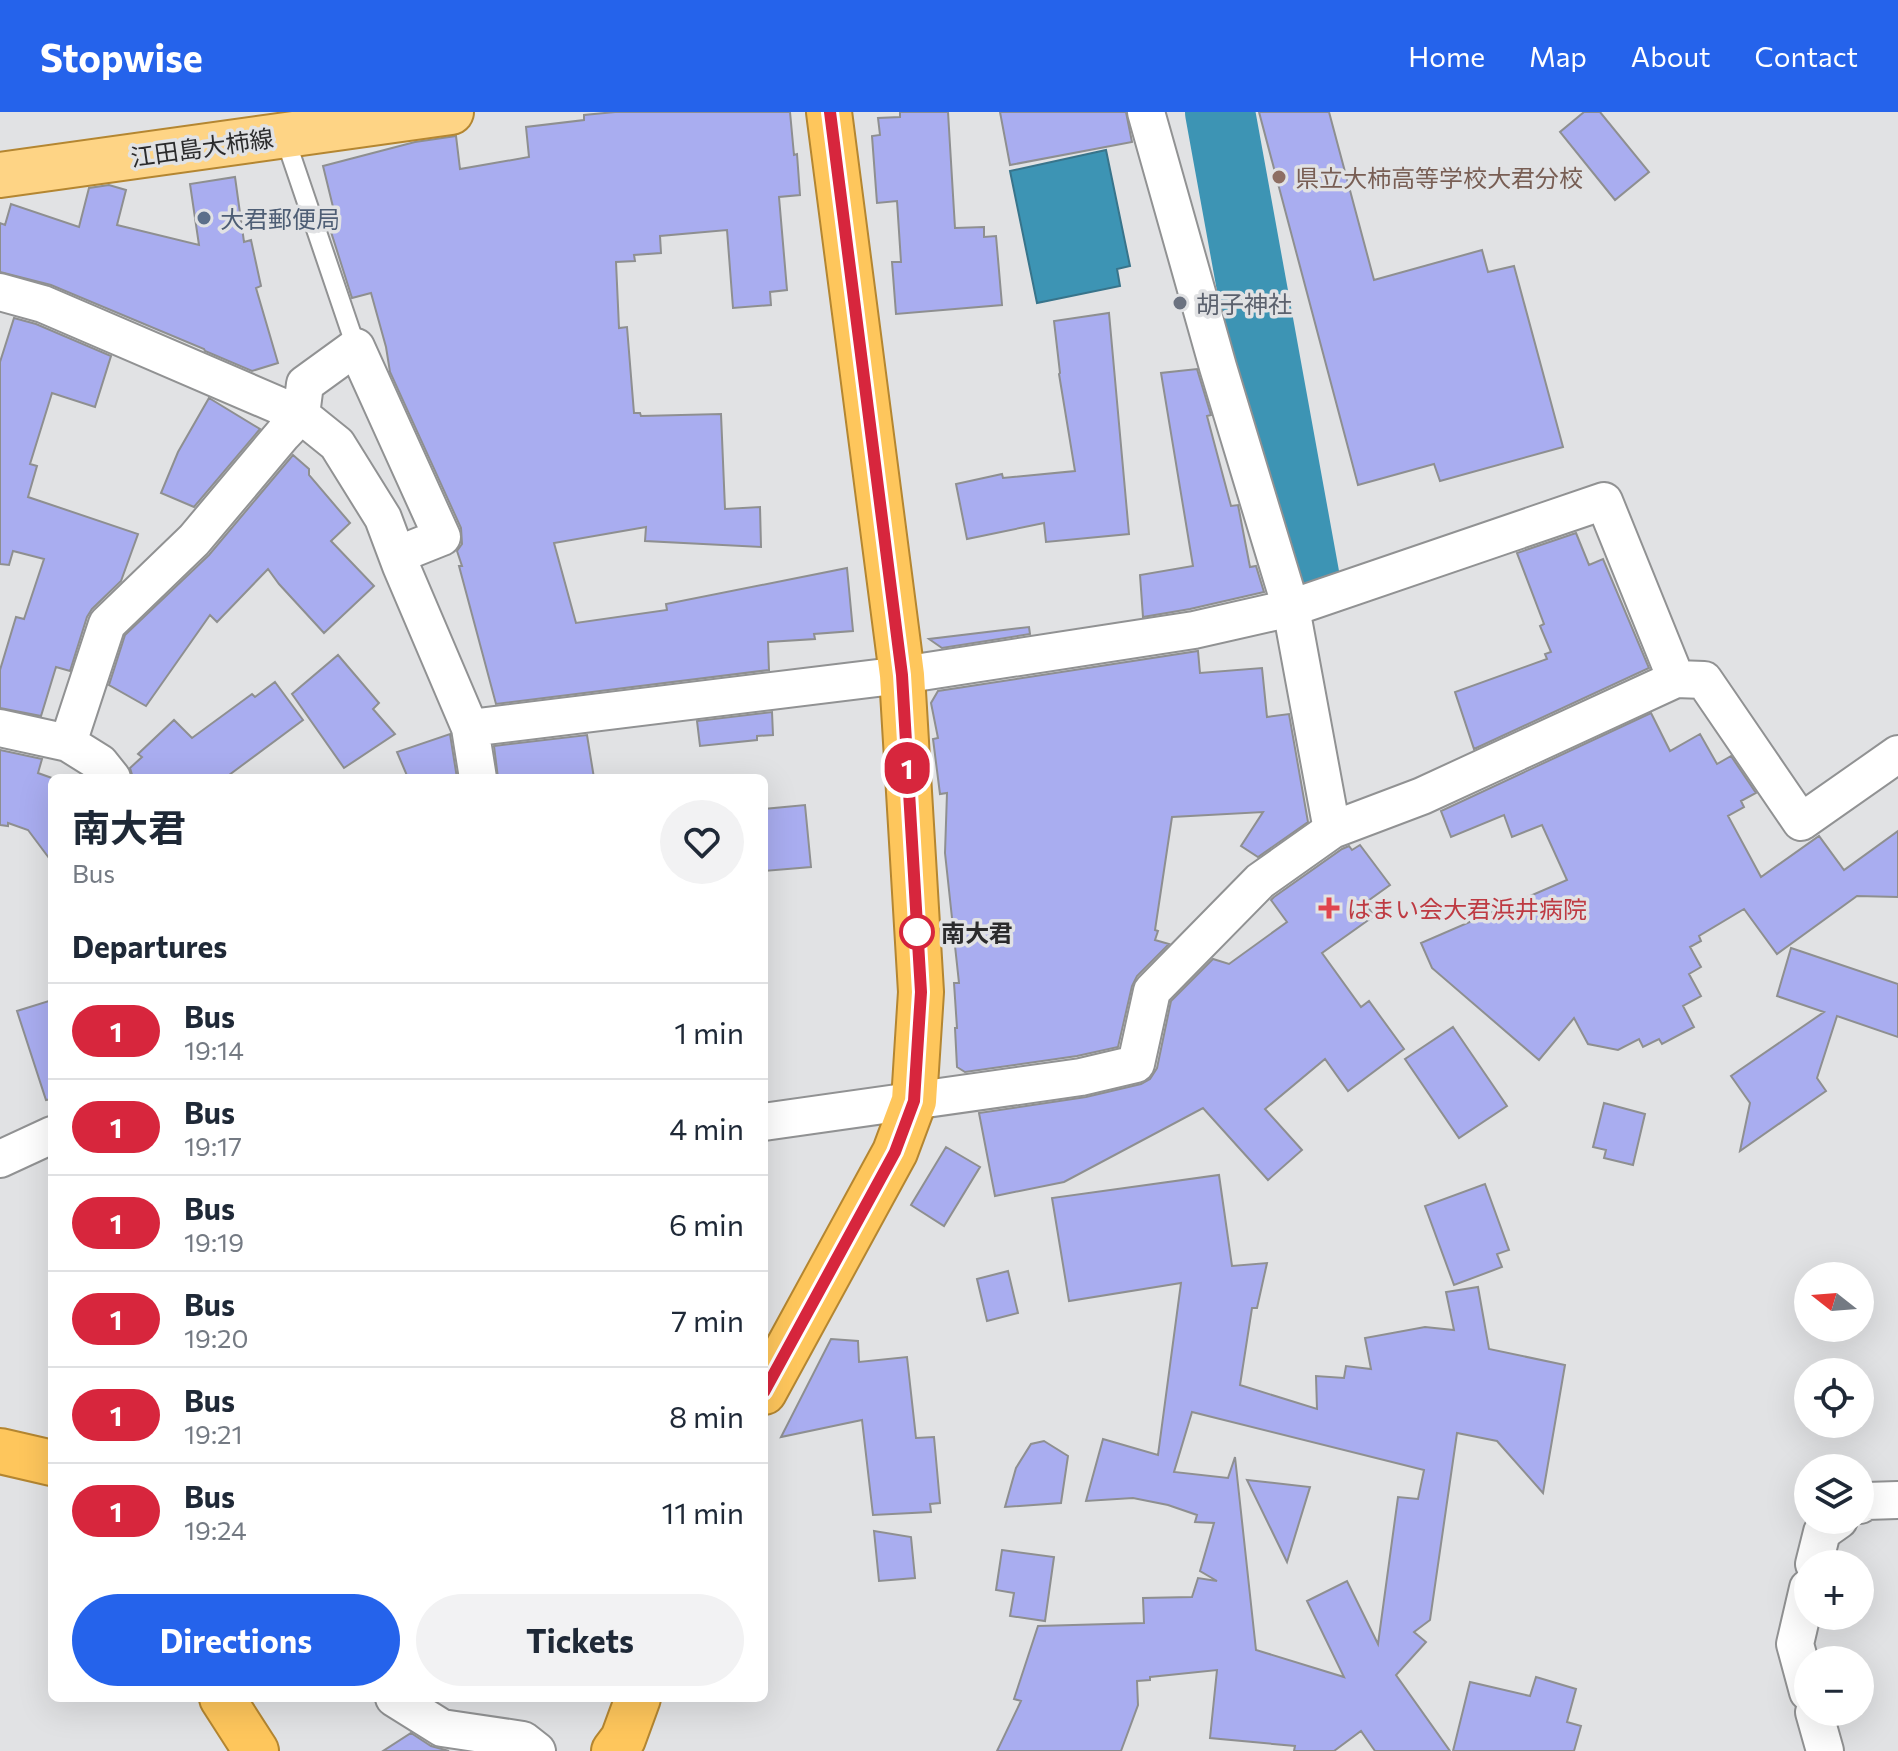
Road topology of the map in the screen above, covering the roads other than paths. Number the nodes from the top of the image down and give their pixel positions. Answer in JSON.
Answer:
{"nodes":[{"id":1,"x":451,"y":112,"type":"edge"},
{"id":2,"x":829,"y":112,"type":"edge"},
{"id":3,"x":1146,"y":112,"type":"edge"},
{"id":4,"x":284,"y":135,"type":"junction"},
{"id":5,"x":0,"y":175,"type":"edge"},
{"id":6,"x":0,"y":292,"type":"edge"},
{"id":7,"x":356,"y":347,"type":"junction"},
{"id":8,"x":301,"y":415,"type":"junction"},
{"id":9,"x":397,"y":555,"type":"junction"},
{"id":10,"x":1291,"y":608,"type":"junction"},
{"id":11,"x":902,"y":675,"type":"junction"},
{"id":12,"x":1676,"y":679,"type":"junction"},
{"id":13,"x":0,"y":728,"type":"edge"},
{"id":14,"x":470,"y":728,"type":"junction"},
{"id":15,"x":68,"y":743,"type":"junction"},
{"id":16,"x":1898,"y":754,"type":"edge"},
{"id":17,"x":109,"y":774,"type":"edge"},
{"id":18,"x":477,"y":774,"type":"edge"},
{"id":19,"x":1332,"y":830,"type":"junction"},
{"id":20,"x":914,"y":1101,"type":"junction"},
{"id":21,"x":768,"y":1121,"type":"edge"},
{"id":22,"x":48,"y":1137,"type":"edge"},
{"id":23,"x":0,"y":1159,"type":"edge"},
{"id":24,"x":768,"y":1385,"type":"edge"},
{"id":25,"x":0,"y":1451,"type":"edge"},
{"id":26,"x":48,"y":1462,"type":"edge"},
{"id":27,"x":1898,"y":1500,"type":"edge"},
{"id":28,"x":1874,"y":1501,"type":"edge"},
{"id":29,"x":225,"y":1702,"type":"edge"},
{"id":30,"x":400,"y":1702,"type":"edge"},
{"id":31,"x":637,"y":1702,"type":"edge"},
{"id":32,"x":1818,"y":1726,"type":"edge"},
{"id":33,"x":256,"y":1751,"type":"edge"},
{"id":34,"x":537,"y":1751,"type":"edge"},
{"id":35,"x":614,"y":1751,"type":"edge"},
{"id":36,"x":1825,"y":1751,"type":"edge"}],
"edges":[{"from":1,"to":4,"type":"main road","name":"江田島大柿線"},
{"from":2,"to":11,"type":"highway"},
{"from":3,"to":10,"type":"street"},
{"from":4,"to":5,"type":"main road","name":"江田島大柿線"},
{"from":4,"to":7,"type":"lane"},
{"from":6,"to":8,"type":"street"},
{"from":7,"to":8,"type":"street"},
{"from":7,"to":9,"type":"street"},
{"from":8,"to":9,"type":"street"},
{"from":8,"to":15,"type":"street"},
{"from":9,"to":14,"type":"street"},
{"from":10,"to":11,"type":"street"},
{"from":10,"to":12,"type":"street"},
{"from":10,"to":19,"type":"street"},
{"from":11,"to":14,"type":"street"},
{"from":11,"to":20,"type":"highway"},
{"from":12,"to":16,"type":"street"},
{"from":12,"to":19,"type":"street"},
{"from":13,"to":15,"type":"street"},
{"from":14,"to":18,"type":"street"},
{"from":15,"to":17,"type":"street"},
{"from":19,"to":20,"type":"street"},
{"from":20,"to":21,"type":"street"},
{"from":20,"to":24,"type":"highway"},
{"from":22,"to":23,"type":"street"},
{"from":25,"to":26,"type":"highway"},
{"from":27,"to":28,"type":"street"},
{"from":29,"to":33,"type":"highway"},
{"from":30,"to":34,"type":"street"},
{"from":31,"to":35,"type":"highway"},
{"from":32,"to":36,"type":"street"}]}
